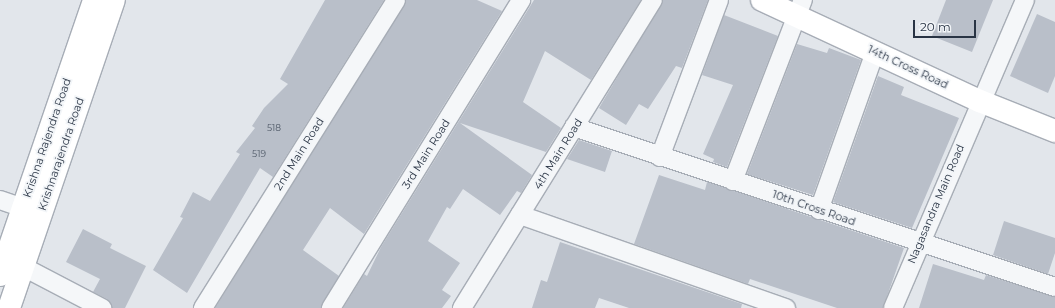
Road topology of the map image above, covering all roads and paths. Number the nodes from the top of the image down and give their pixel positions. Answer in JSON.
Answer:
{"nodes":[{"id":1,"x":94,"y":0,"type":"edge"},
{"id":2,"x":114,"y":0,"type":"edge"},
{"id":3,"x":396,"y":0,"type":"edge"},
{"id":4,"x":521,"y":0,"type":"edge"},
{"id":5,"x":653,"y":0,"type":"edge"},
{"id":6,"x":719,"y":0,"type":"edge"},
{"id":7,"x":762,"y":0,"type":"edge"},
{"id":8,"x":1025,"y":0,"type":"edge"},
{"id":9,"x":799,"y":8,"type":"edge"},
{"id":10,"x":875,"y":52,"type":"junction"},
{"id":11,"x":980,"y":101,"type":"junction"},
{"id":12,"x":574,"y":127,"type":"junction"},
{"id":13,"x":1055,"y":130,"type":"edge"},
{"id":14,"x":660,"y":157,"type":"junction"},
{"id":15,"x":733,"y":181,"type":"junction"},
{"id":16,"x":0,"y":200,"type":"edge"},
{"id":17,"x":819,"y":210,"type":"junction"},
{"id":18,"x":32,"y":211,"type":"junction"},
{"id":19,"x":520,"y":215,"type":"junction"},
{"id":20,"x":919,"y":244,"type":"junction"},
{"id":21,"x":10,"y":266,"type":"edge"},
{"id":22,"x":1055,"y":287,"type":"edge"},
{"id":23,"x":9,"y":308,"type":"edge"},
{"id":24,"x":102,"y":308,"type":"edge"},
{"id":25,"x":203,"y":308,"type":"edge"},
{"id":26,"x":331,"y":308,"type":"edge"},
{"id":27,"x":462,"y":308,"type":"edge"},
{"id":28,"x":786,"y":308,"type":"edge"},
{"id":29,"x":893,"y":308,"type":"edge"}],
"edges":[{"from":1,"to":18,"type":"main road","name":"Krishna Rajendra Road"},
{"from":2,"to":18,"type":"main road","name":"Krishnarajendra Road"},
{"from":3,"to":25,"type":"street","name":"2nd Main Road"},
{"from":4,"to":26,"type":"street","name":"3rd Main Road"},
{"from":5,"to":12,"type":"street","name":"4th Main Road"},
{"from":6,"to":14,"type":"street"},
{"from":7,"to":9,"type":"main road","name":"14th Cross Road"},
{"from":8,"to":11,"type":"street","name":"Nagasandra Main Road"},
{"from":9,"to":10,"type":"main road","name":"14th Cross Road"},
{"from":9,"to":15,"type":"street"},
{"from":10,"to":11,"type":"main road","name":"14th Cross Road"},
{"from":10,"to":17,"type":"street"},
{"from":11,"to":13,"type":"main road","name":"14th Cross Road"},
{"from":11,"to":20,"type":"street","name":"Nagasandra Main Road"},
{"from":12,"to":14,"type":"street","name":"10th Cross Road"},
{"from":12,"to":19,"type":"street","name":"4th Main Road"},
{"from":14,"to":15,"type":"street","name":"10th Cross Road"},
{"from":15,"to":17,"type":"street","name":"10th Cross Road"},
{"from":16,"to":18,"type":"street"},
{"from":17,"to":20,"type":"street","name":"10th Cross Road"},
{"from":18,"to":21,"type":"main road","name":"Krishnarajendra Road"},
{"from":19,"to":27,"type":"street","name":"4th Main Road"},
{"from":19,"to":28,"type":"street"},
{"from":20,"to":22,"type":"street","name":"10th Cross Road"},
{"from":20,"to":29,"type":"street","name":"Nagasandra Main Road"},
{"from":21,"to":23,"type":"main road","name":"Krishnarajendra Road"},
{"from":21,"to":24,"type":"street"}]}
